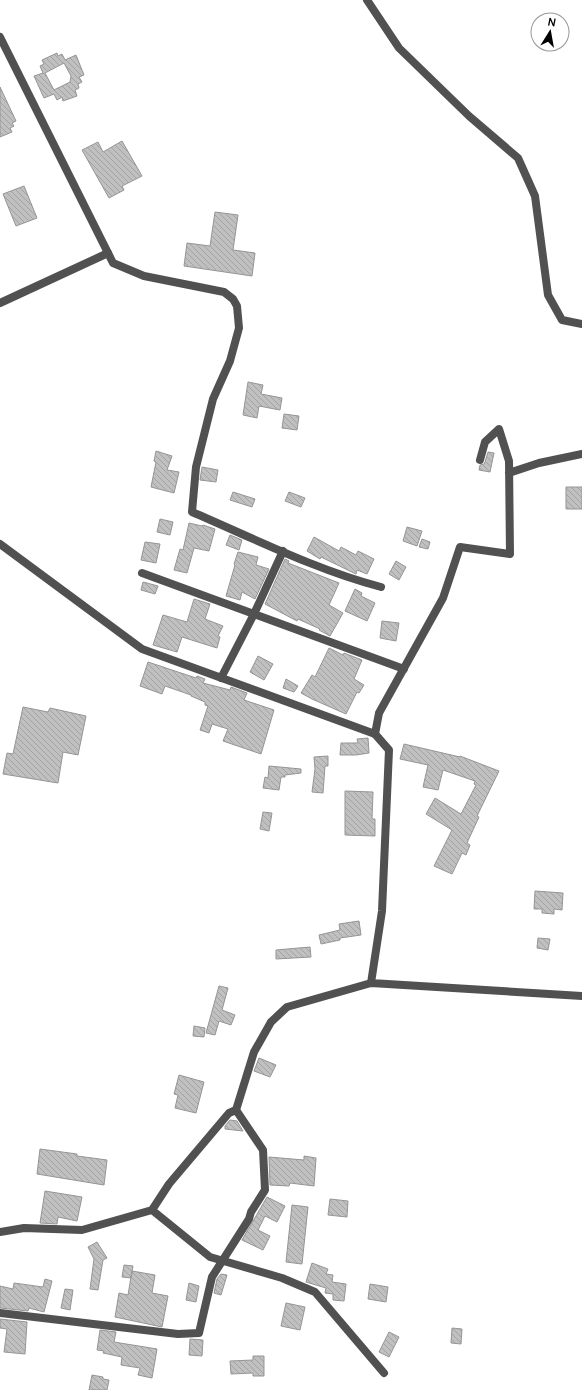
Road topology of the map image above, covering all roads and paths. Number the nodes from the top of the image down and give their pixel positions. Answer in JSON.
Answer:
{"nodes":[{"id":1,"x":366,"y":0,"type":"edge"},
{"id":2,"x":0,"y":37,"type":"edge"},
{"id":3,"x":108,"y":253,"type":"junction"},
{"id":4,"x":0,"y":302,"type":"edge"},
{"id":5,"x":582,"y":324,"type":"edge"},
{"id":6,"x":582,"y":454,"type":"edge"},
{"id":7,"x":480,"y":460,"type":"dead end"},
{"id":8,"x":509,"y":473,"type":"junction"},
{"id":9,"x":0,"y":544,"type":"edge"},
{"id":10,"x":283,"y":551,"type":"junction"},
{"id":11,"x":142,"y":574,"type":"dead end"},
{"id":12,"x":381,"y":587,"type":"dead end"},
{"id":13,"x":254,"y":614,"type":"junction"},
{"id":14,"x":404,"y":669,"type":"junction"},
{"id":15,"x":221,"y":678,"type":"junction"},
{"id":16,"x":376,"y":734,"type":"junction"},
{"id":17,"x":371,"y":983,"type":"junction"},
{"id":18,"x":582,"y":996,"type":"edge"},
{"id":19,"x":236,"y":1110,"type":"junction"},
{"id":20,"x":152,"y":1210,"type":"junction"},
{"id":21,"x":0,"y":1232,"type":"edge"},
{"id":22,"x":222,"y":1260,"type":"junction"},
{"id":23,"x":0,"y":1313,"type":"edge"},
{"id":24,"x":384,"y":1373,"type":"dead end"}],
"edges":[{"from":1,"to":5,"type":"street"},
{"from":2,"to":3,"type":"street"},
{"from":3,"to":4,"type":"street"},
{"from":3,"to":10,"type":"street"},
{"from":6,"to":8,"type":"street"},
{"from":7,"to":8,"type":"street"},
{"from":8,"to":14,"type":"street"},
{"from":9,"to":15,"type":"street"},
{"from":10,"to":12,"type":"street"},
{"from":10,"to":13,"type":"street"},
{"from":11,"to":13,"type":"street"},
{"from":13,"to":14,"type":"street"},
{"from":13,"to":15,"type":"street"},
{"from":14,"to":16,"type":"street"},
{"from":15,"to":16,"type":"street"},
{"from":16,"to":17,"type":"street"},
{"from":17,"to":18,"type":"street"},
{"from":17,"to":19,"type":"street"},
{"from":19,"to":20,"type":"street"},
{"from":19,"to":22,"type":"street"},
{"from":20,"to":21,"type":"street"},
{"from":20,"to":22,"type":"street"},
{"from":22,"to":23,"type":"street"},
{"from":22,"to":24,"type":"street"}]}
